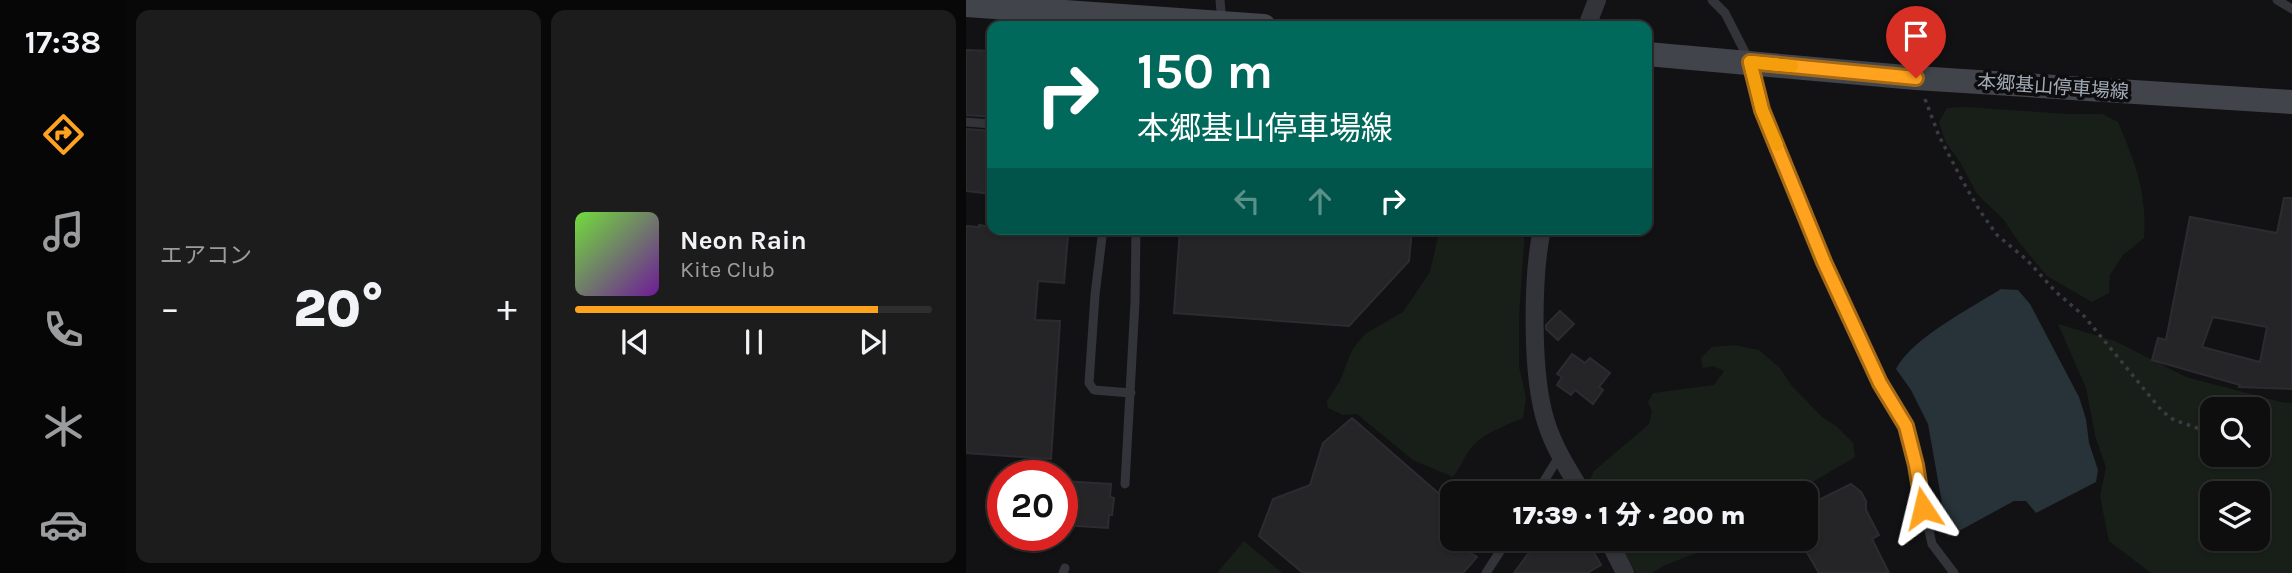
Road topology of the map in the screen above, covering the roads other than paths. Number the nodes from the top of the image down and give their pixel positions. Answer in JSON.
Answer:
{"nodes":[{"id":1,"x":1597,"y":0,"type":"edge"},
{"id":2,"x":1712,"y":0,"type":"edge"},
{"id":3,"x":2277,"y":0,"type":"edge"},
{"id":4,"x":966,"y":5,"type":"edge"},
{"id":5,"x":2292,"y":9,"type":"edge"},
{"id":6,"x":1221,"y":12,"type":"edge"},
{"id":7,"x":1118,"y":21,"type":"edge"},
{"id":8,"x":1162,"y":21,"type":"edge"},
{"id":9,"x":1249,"y":21,"type":"edge"},
{"id":10,"x":1589,"y":21,"type":"edge"},
{"id":11,"x":1652,"y":54,"type":"edge"},
{"id":12,"x":1750,"y":62,"type":"junction"},
{"id":13,"x":2292,"y":102,"type":"edge"},
{"id":14,"x":966,"y":122,"type":"edge"},
{"id":15,"x":987,"y":124,"type":"edge"},
{"id":16,"x":1102,"y":235,"type":"edge"},
{"id":17,"x":1136,"y":235,"type":"edge"},
{"id":18,"x":1541,"y":235,"type":"edge"},
{"id":19,"x":1130,"y":393,"type":"junction"},
{"id":20,"x":1560,"y":455,"type":"junction"},
{"id":21,"x":1544,"y":481,"type":"edge"},
{"id":22,"x":1575,"y":481,"type":"edge"},
{"id":23,"x":1125,"y":484,"type":"dead end"},
{"id":24,"x":1500,"y":551,"type":"edge"},
{"id":25,"x":1614,"y":551,"type":"edge"},
{"id":26,"x":1486,"y":573,"type":"edge"},
{"id":27,"x":1625,"y":573,"type":"edge"},
{"id":28,"x":1954,"y":573,"type":"edge"}],
"edges":[{"from":1,"to":10,"type":"street"},
{"from":2,"to":12,"type":"lane"},
{"from":3,"to":5,"type":"lane"},
{"from":4,"to":7,"type":"main road"},
{"from":6,"to":8,"type":"main road"},
{"from":6,"to":9,"type":"main road"},
{"from":11,"to":12,"type":"main road","name":"本郷基山停車場線"},
{"from":12,"to":13,"type":"main road","name":"本郷基山停車場線"},
{"from":12,"to":28,"type":"lane"},
{"from":14,"to":15,"type":"lane"},
{"from":16,"to":19,"type":"lane"},
{"from":17,"to":19,"type":"lane"},
{"from":18,"to":20,"type":"street"},
{"from":19,"to":23,"type":"lane"},
{"from":20,"to":21,"type":"lane"},
{"from":20,"to":22,"type":"street"},
{"from":24,"to":26,"type":"lane"},
{"from":25,"to":27,"type":"street"}]}
